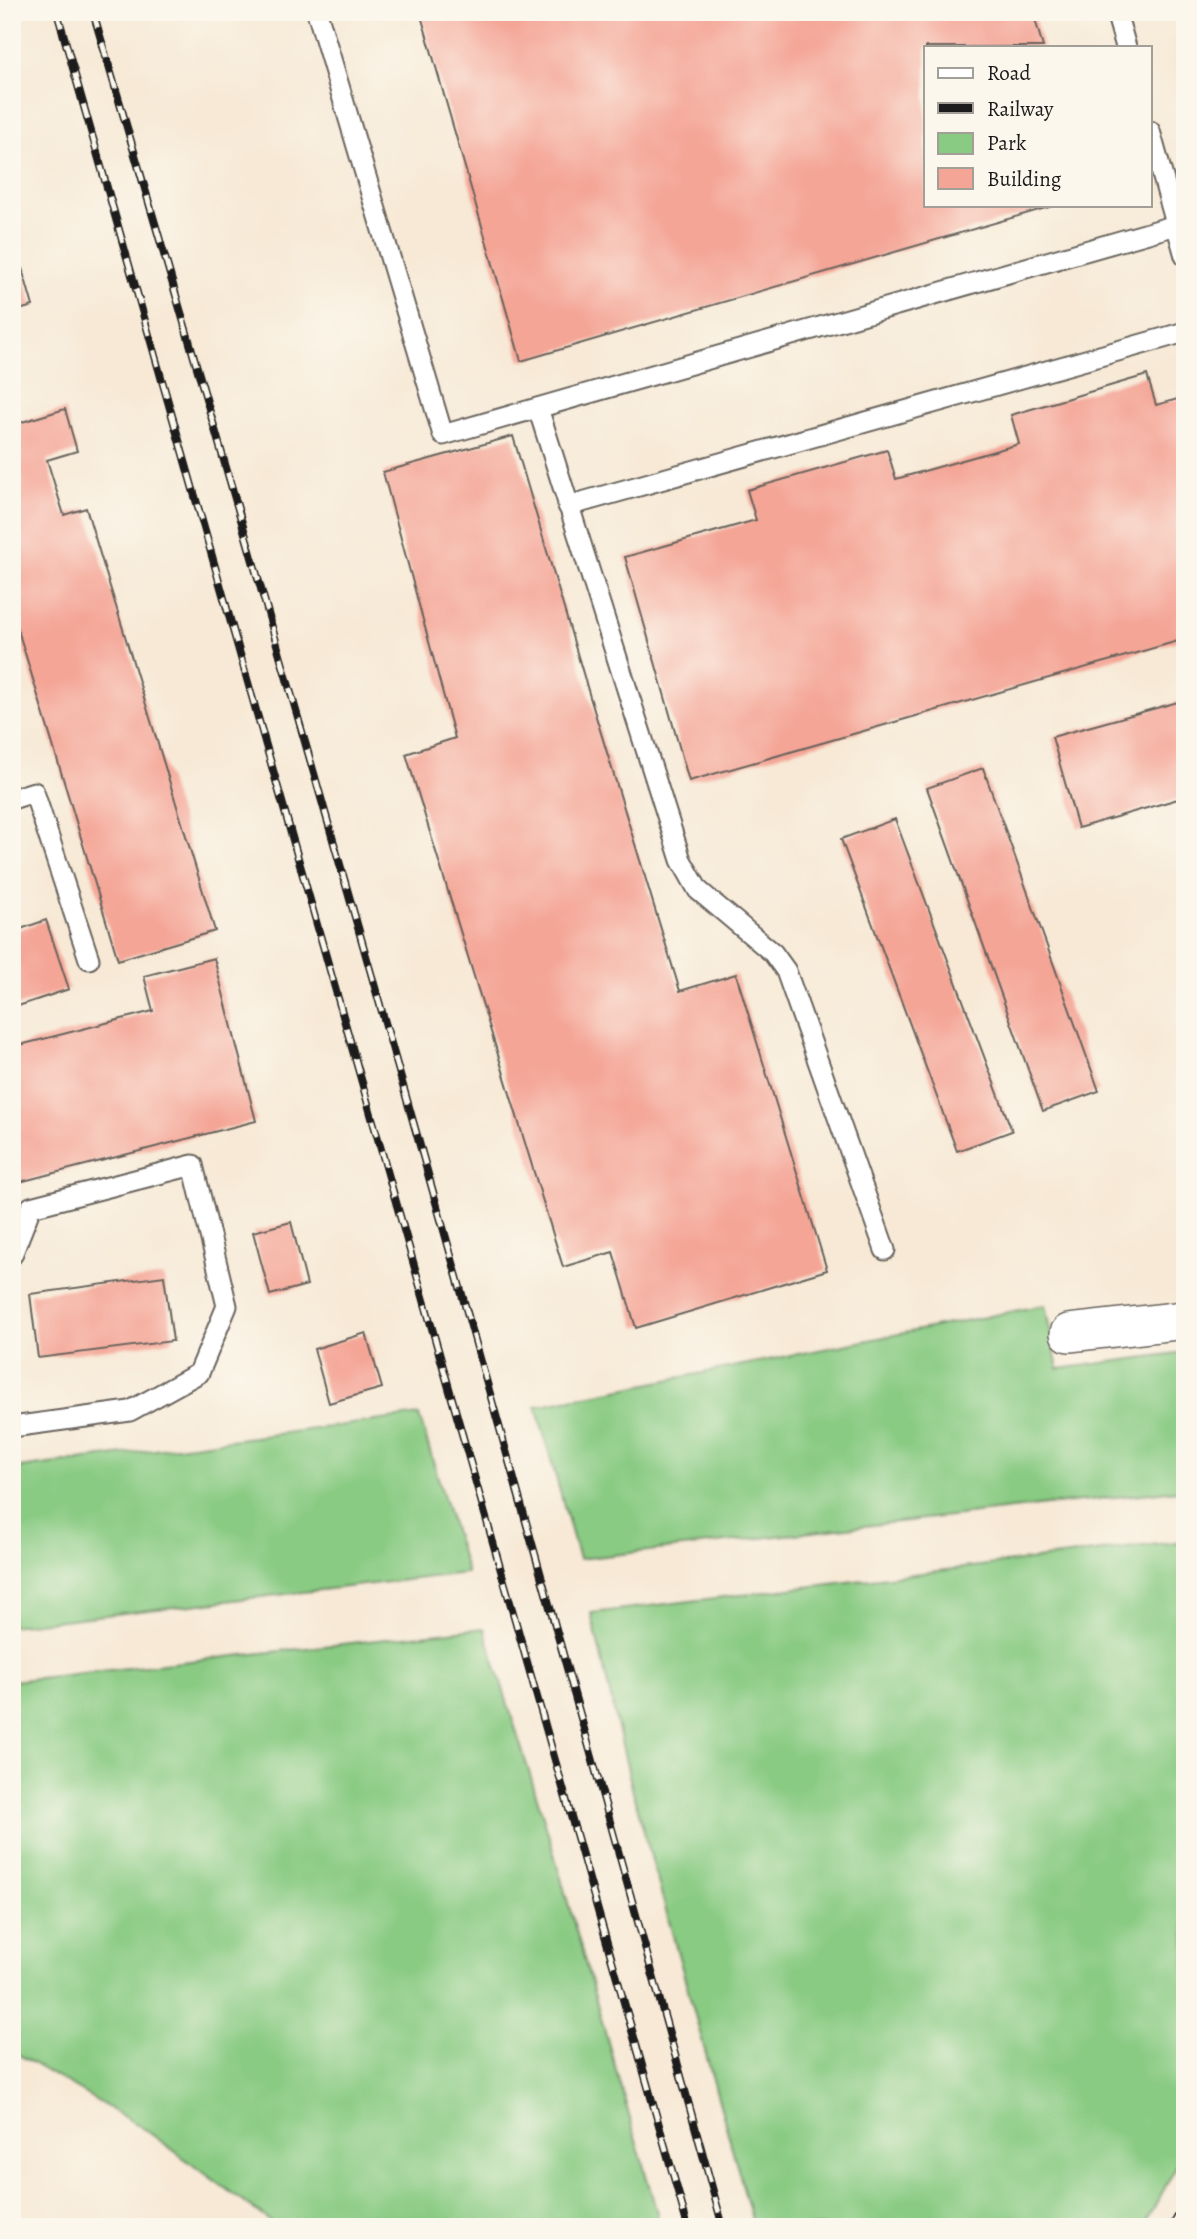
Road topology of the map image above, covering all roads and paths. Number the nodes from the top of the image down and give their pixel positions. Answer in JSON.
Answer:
{"nodes":[{"id":1,"x":317,"y":12,"type":"edge"},
{"id":2,"x":1116,"y":12,"type":"edge"},
{"id":3,"x":1126,"y":46,"type":"edge"},
{"id":4,"x":1152,"y":138,"type":"edge"},
{"id":5,"x":1176,"y":225,"type":"junction"},
{"id":6,"x":1185,"y":256,"type":"edge"},
{"id":7,"x":1185,"y":332,"type":"edge"},
{"id":8,"x":538,"y":408,"type":"junction"},
{"id":9,"x":568,"y":506,"type":"junction"},
{"id":10,"x":12,"y":799,"type":"edge"},
{"id":11,"x":89,"y":959,"type":"dead end"},
{"id":12,"x":885,"y":1250,"type":"dead end"},
{"id":13,"x":12,"y":1255,"type":"edge"},
{"id":14,"x":1185,"y":1320,"type":"edge"},
{"id":15,"x":1069,"y":1334,"type":"dead end"},
{"id":16,"x":12,"y":1427,"type":"edge"}],
"edges":[{"from":1,"to":8,"type":"lane"},
{"from":2,"to":3,"type":"lane"},
{"from":4,"to":5,"type":"lane"},
{"from":5,"to":6,"type":"lane"},
{"from":5,"to":8,"type":"lane"},
{"from":7,"to":9,"type":"lane"},
{"from":8,"to":9,"type":"lane"},
{"from":9,"to":12,"type":"lane"},
{"from":10,"to":11,"type":"lane"},
{"from":13,"to":16,"type":"lane"},
{"from":14,"to":15,"type":"street"}]}
